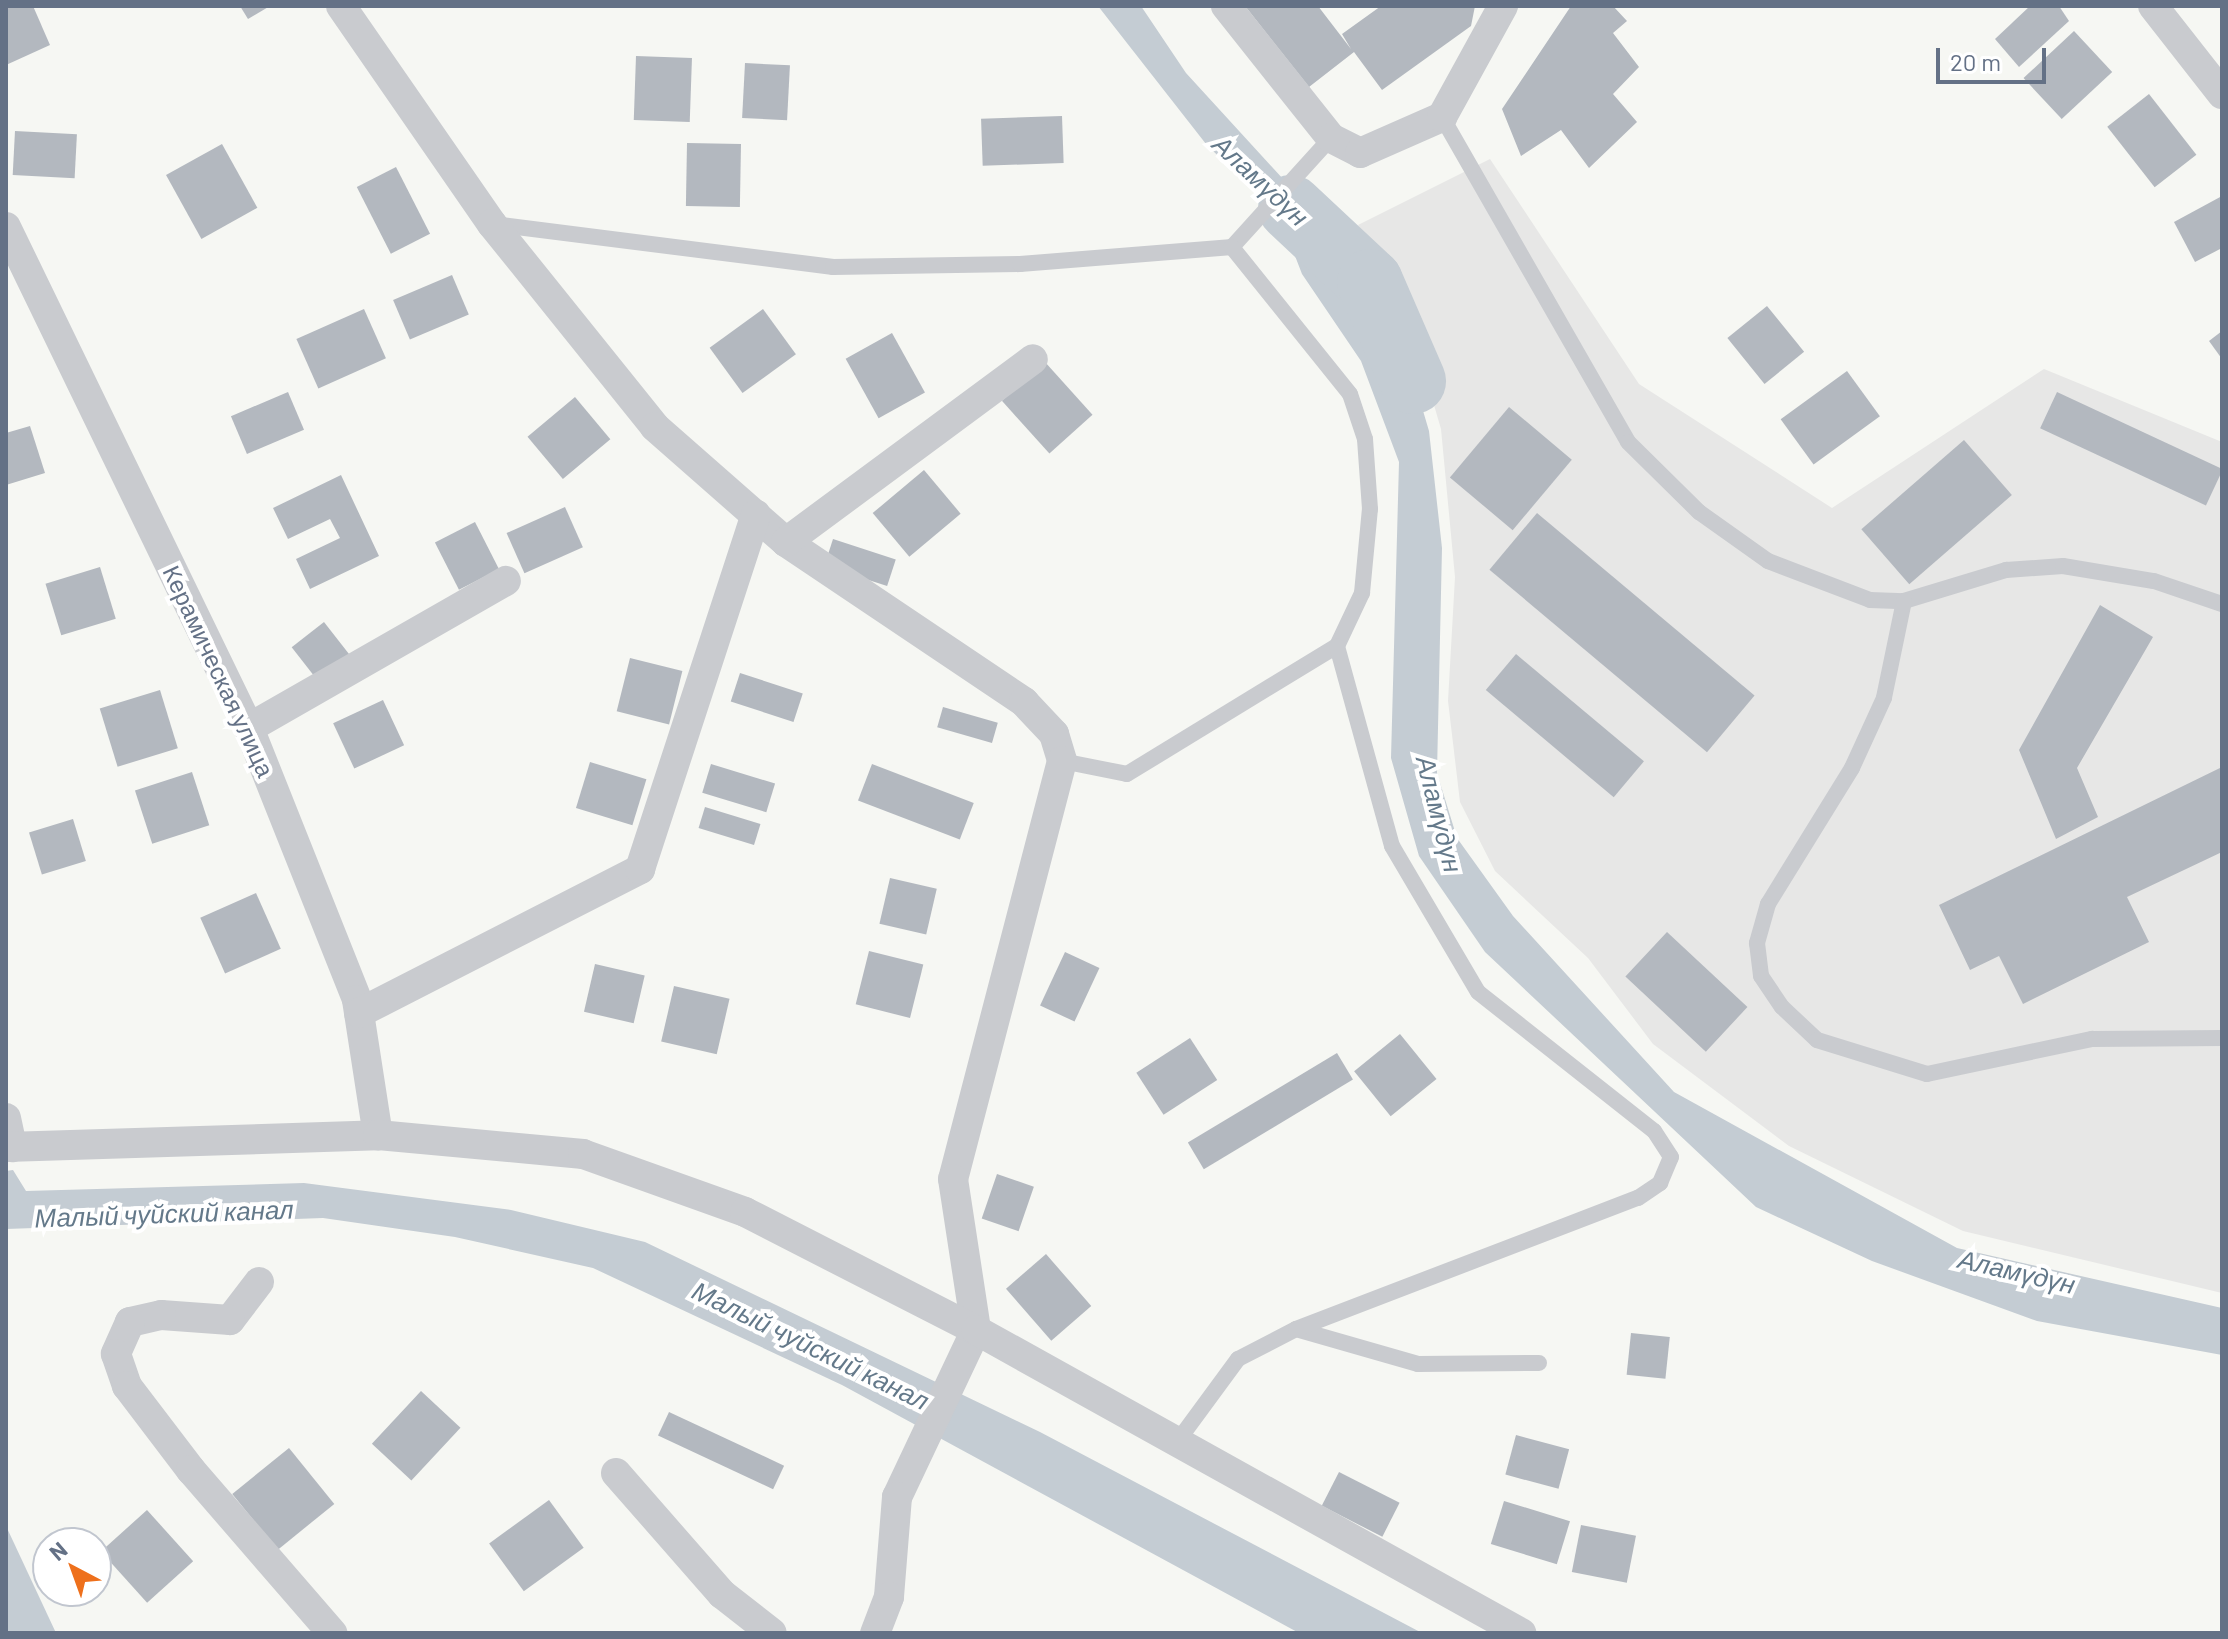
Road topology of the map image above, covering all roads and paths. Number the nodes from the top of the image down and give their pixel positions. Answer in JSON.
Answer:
{"nodes":[{"id":1,"x":341,"y":6,"type":"edge"},
{"id":2,"x":1226,"y":6,"type":"edge"},
{"id":3,"x":1503,"y":6,"type":"edge"},
{"id":4,"x":2153,"y":6,"type":"edge"},
{"id":5,"x":2222,"y":94,"type":"edge"},
{"id":6,"x":1442,"y":117,"type":"junction"},
{"id":7,"x":1331,"y":138,"type":"junction"},
{"id":8,"x":492,"y":224,"type":"junction"},
{"id":9,"x":6,"y":227,"type":"edge"},
{"id":10,"x":1238,"y":241,"type":"junction"},
{"id":11,"x":1033,"y":359,"type":"dead end"},
{"id":12,"x":756,"y":515,"type":"junction"},
{"id":13,"x":786,"y":542,"type":"junction"},
{"id":14,"x":506,"y":581,"type":"dead end"},
{"id":15,"x":1904,"y":601,"type":"junction"},
{"id":16,"x":2222,"y":604,"type":"edge"},
{"id":17,"x":1337,"y":646,"type":"junction"},
{"id":18,"x":249,"y":728,"type":"junction"},
{"id":19,"x":1062,"y":761,"type":"junction"},
{"id":20,"x":359,"y":1013,"type":"junction"},
{"id":21,"x":2222,"y":1038,"type":"edge"},
{"id":22,"x":378,"y":1135,"type":"junction"},
{"id":23,"x":8,"y":1138,"type":"edge"},
{"id":24,"x":259,"y":1282,"type":"dead end"},
{"id":25,"x":1296,"y":1329,"type":"junction"},
{"id":26,"x":976,"y":1330,"type":"junction"},
{"id":27,"x":1539,"y":1363,"type":"dead end"},
{"id":28,"x":1177,"y":1442,"type":"junction"},
{"id":29,"x":616,"y":1473,"type":"dead end"},
{"id":30,"x":332,"y":1633,"type":"edge"},
{"id":31,"x":772,"y":1633,"type":"edge"},
{"id":32,"x":875,"y":1633,"type":"edge"},
{"id":33,"x":1521,"y":1633,"type":"edge"}],
"edges":[{"from":1,"to":8,"type":"street"},
{"from":2,"to":7,"type":"street"},
{"from":3,"to":6,"type":"street"},
{"from":4,"to":5,"type":"street"},
{"from":6,"to":7,"type":"street"},
{"from":6,"to":15,"type":"lane"},
{"from":7,"to":10,"type":"lane"},
{"from":8,"to":10,"type":"lane"},
{"from":8,"to":12,"type":"street"},
{"from":9,"to":18,"type":"street","name":"Керамическая улица"},
{"from":10,"to":17,"type":"lane"},
{"from":11,"to":13,"type":"street"},
{"from":12,"to":13,"type":"street"},
{"from":12,"to":20,"type":"street"},
{"from":13,"to":19,"type":"street"},
{"from":14,"to":18,"type":"street"},
{"from":15,"to":16,"type":"lane"},
{"from":15,"to":21,"type":"lane"},
{"from":17,"to":19,"type":"lane"},
{"from":17,"to":25,"type":"lane"},
{"from":18,"to":20,"type":"street","name":"Керамическая улица"},
{"from":19,"to":26,"type":"street"},
{"from":20,"to":22,"type":"street","name":"Керамическая улица"},
{"from":22,"to":23,"type":"street"},
{"from":22,"to":26,"type":"street"},
{"from":24,"to":30,"type":"street"},
{"from":25,"to":27,"type":"lane"},
{"from":25,"to":28,"type":"lane"},
{"from":26,"to":28,"type":"street"},
{"from":26,"to":32,"type":"street"},
{"from":28,"to":33,"type":"street"},
{"from":29,"to":31,"type":"street"}]}
